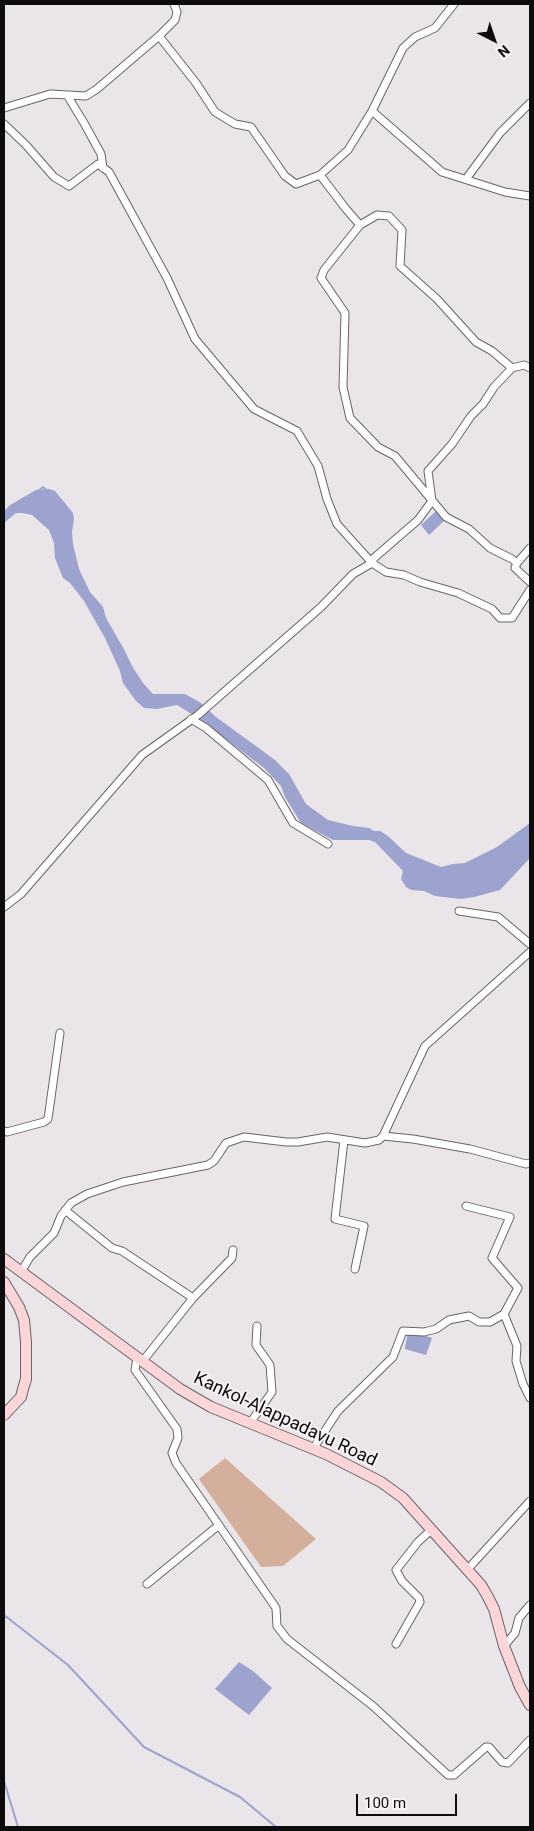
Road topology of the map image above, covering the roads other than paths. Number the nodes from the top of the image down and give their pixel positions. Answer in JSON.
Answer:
{"nodes":[{"id":1,"x":174,"y":4,"type":"edge"},
{"id":2,"x":454,"y":4,"type":"edge"},
{"id":3,"x":159,"y":36,"type":"junction"},
{"id":4,"x":67,"y":95,"type":"junction"},
{"id":5,"x":530,"y":103,"type":"edge"},
{"id":6,"x":4,"y":108,"type":"edge"},
{"id":7,"x":372,"y":111,"type":"junction"},
{"id":8,"x":4,"y":124,"type":"edge"},
{"id":9,"x":103,"y":168,"type":"junction"},
{"id":10,"x":320,"y":175,"type":"junction"},
{"id":11,"x":466,"y":179,"type":"junction"},
{"id":12,"x":530,"y":196,"type":"edge"},
{"id":13,"x":360,"y":225,"type":"junction"},
{"id":14,"x":512,"y":368,"type":"junction"},
{"id":15,"x":530,"y":368,"type":"edge"},
{"id":16,"x":432,"y":501,"type":"junction"},
{"id":17,"x":530,"y":548,"type":"edge"},
{"id":18,"x":517,"y":563,"type":"junction"},
{"id":19,"x":372,"y":564,"type":"junction"},
{"id":20,"x":530,"y":582,"type":"edge"},
{"id":21,"x":530,"y":590,"type":"edge"},
{"id":22,"x":191,"y":719,"type":"junction"},
{"id":23,"x":328,"y":844,"type":"dead end"},
{"id":24,"x":4,"y":907,"type":"edge"},
{"id":25,"x":459,"y":911,"type":"dead end"},
{"id":26,"x":530,"y":944,"type":"edge"},
{"id":27,"x":530,"y":952,"type":"edge"},
{"id":28,"x":60,"y":1033,"type":"dead end"},
{"id":29,"x":4,"y":1131,"type":"edge"},
{"id":30,"x":383,"y":1136,"type":"junction"},
{"id":31,"x":344,"y":1140,"type":"junction"},
{"id":32,"x":530,"y":1163,"type":"edge"},
{"id":33,"x":466,"y":1206,"type":"dead end"},
{"id":34,"x":65,"y":1210,"type":"junction"},
{"id":35,"x":233,"y":1250,"type":"dead end"},
{"id":36,"x":4,"y":1259,"type":"edge"},
{"id":37,"x":355,"y":1269,"type":"dead end"},
{"id":38,"x":21,"y":1272,"type":"junction"},
{"id":39,"x":4,"y":1282,"type":"edge"},
{"id":40,"x":194,"y":1298,"type":"junction"},
{"id":41,"x":504,"y":1314,"type":"junction"},
{"id":42,"x":257,"y":1326,"type":"dead end"},
{"id":43,"x":139,"y":1360,"type":"junction"},
{"id":44,"x":530,"y":1398,"type":"edge"},
{"id":45,"x":4,"y":1414,"type":"edge"},
{"id":46,"x":250,"y":1423,"type":"junction"},
{"id":47,"x":313,"y":1449,"type":"junction"},
{"id":48,"x":530,"y":1501,"type":"edge"},
{"id":49,"x":219,"y":1525,"type":"junction"},
{"id":50,"x":432,"y":1529,"type":"junction"},
{"id":51,"x":467,"y":1570,"type":"junction"},
{"id":52,"x":147,"y":1584,"type":"dead end"},
{"id":53,"x":530,"y":1606,"type":"edge"},
{"id":54,"x":396,"y":1644,"type":"dead end"},
{"id":55,"x":504,"y":1646,"type":"junction"},
{"id":56,"x":530,"y":1704,"type":"edge"},
{"id":57,"x":530,"y":1740,"type":"edge"}],
"edges":[{"from":1,"to":3,"type":"street"},
{"from":2,"to":7,"type":"street"},
{"from":3,"to":4,"type":"street"},
{"from":3,"to":10,"type":"street"},
{"from":4,"to":6,"type":"street"},
{"from":4,"to":9,"type":"street"},
{"from":5,"to":11,"type":"street"},
{"from":7,"to":10,"type":"street"},
{"from":7,"to":11,"type":"street"},
{"from":8,"to":9,"type":"street"},
{"from":9,"to":19,"type":"street"},
{"from":10,"to":13,"type":"street"},
{"from":11,"to":12,"type":"street"},
{"from":13,"to":14,"type":"street"},
{"from":13,"to":16,"type":"street"},
{"from":14,"to":15,"type":"street"},
{"from":14,"to":16,"type":"street"},
{"from":16,"to":18,"type":"street"},
{"from":16,"to":19,"type":"street"},
{"from":17,"to":18,"type":"street"},
{"from":18,"to":20,"type":"street"},
{"from":19,"to":21,"type":"street"},
{"from":19,"to":22,"type":"street"},
{"from":22,"to":23,"type":"street"},
{"from":22,"to":24,"type":"street"},
{"from":25,"to":26,"type":"street"},
{"from":27,"to":30,"type":"street"},
{"from":28,"to":29,"type":"street"},
{"from":30,"to":31,"type":"street"},
{"from":30,"to":32,"type":"street"},
{"from":31,"to":34,"type":"street"},
{"from":31,"to":37,"type":"street"},
{"from":33,"to":41,"type":"street"},
{"from":34,"to":38,"type":"street"},
{"from":34,"to":40,"type":"street"},
{"from":35,"to":40,"type":"street"},
{"from":36,"to":38,"type":"main road","name":"Kankol-Alappadavu Road"},
{"from":38,"to":43,"type":"main road","name":"Kankol-Alappadavu Road"},
{"from":39,"to":45,"type":"main road"},
{"from":40,"to":43,"type":"street"},
{"from":41,"to":44,"type":"street"},
{"from":41,"to":47,"type":"street"},
{"from":42,"to":46,"type":"street"},
{"from":43,"to":46,"type":"main road","name":"Kankol-Alappadavu Road"},
{"from":43,"to":49,"type":"street"},
{"from":46,"to":47,"type":"main road","name":"Kankol-Alappadavu Road"},
{"from":47,"to":50,"type":"main road","name":"Kankol-Alappadavu Road"},
{"from":48,"to":51,"type":"street"},
{"from":49,"to":52,"type":"street"},
{"from":49,"to":57,"type":"street"},
{"from":50,"to":51,"type":"main road","name":"Kankol-Alappadavu Road"},
{"from":50,"to":54,"type":"street"},
{"from":51,"to":55,"type":"main road","name":"Kankol-Alappadavu Road"},
{"from":53,"to":55,"type":"street"},
{"from":55,"to":56,"type":"main road","name":"Kankol-Alappadavu Road"}]}
